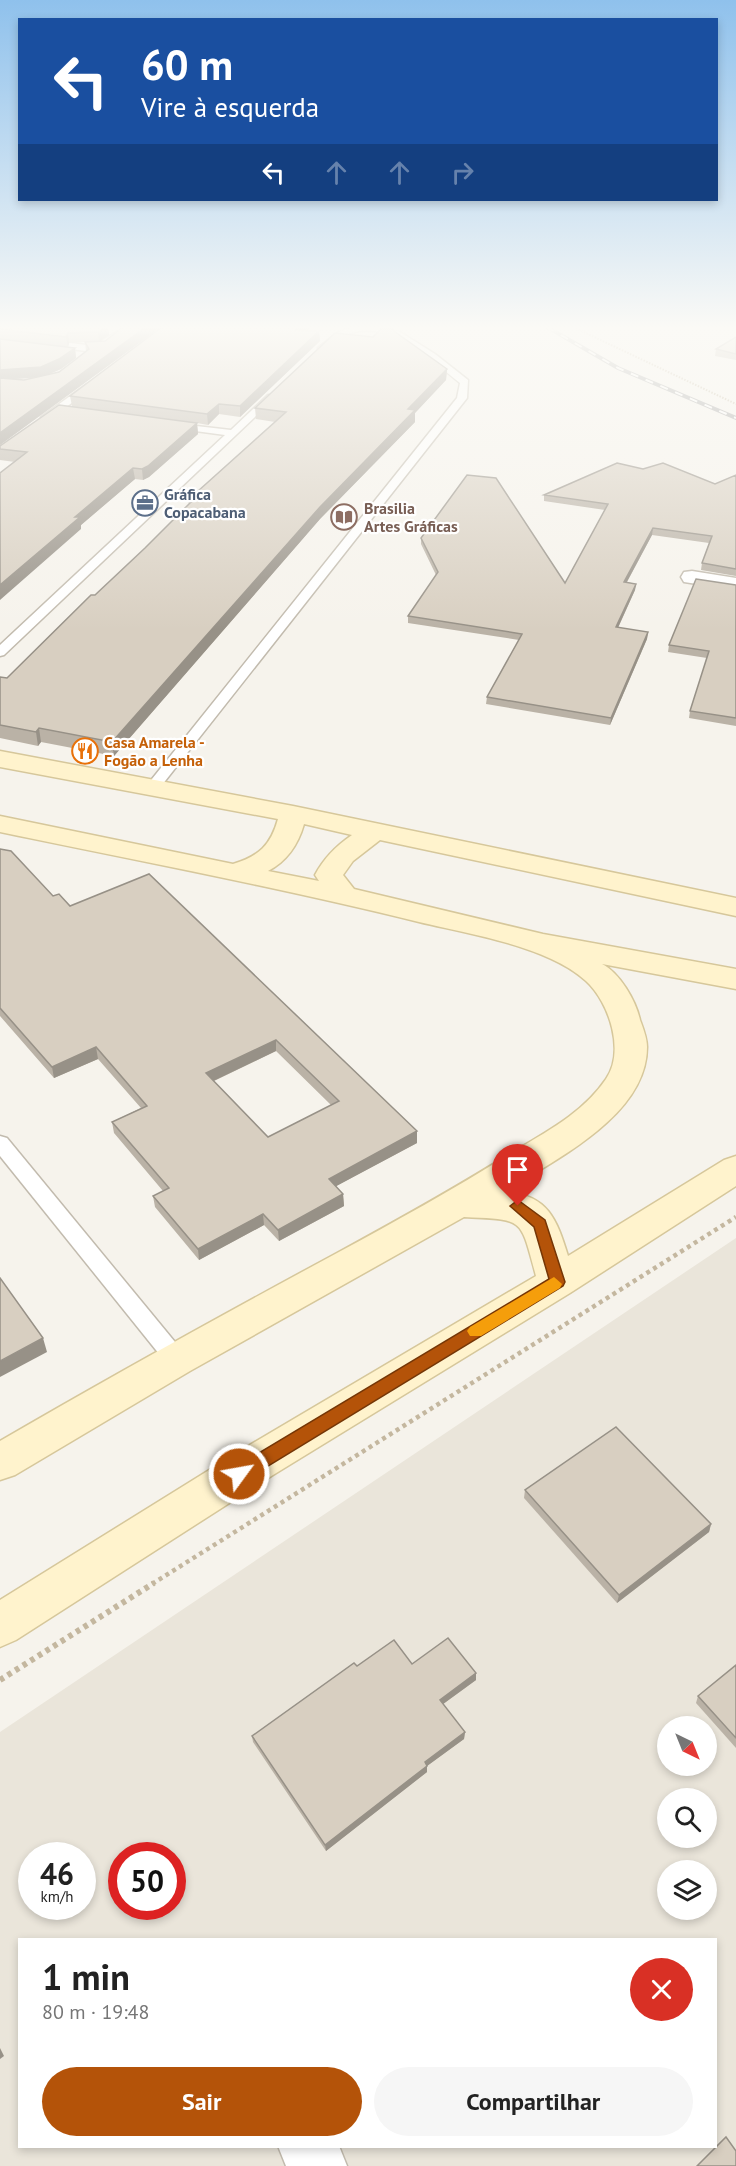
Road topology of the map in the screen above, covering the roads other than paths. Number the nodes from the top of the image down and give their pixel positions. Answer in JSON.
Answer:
{"nodes":[{"id":1,"x":195,"y":428,"type":"edge"},
{"id":2,"x":239,"y":428,"type":"edge"},
{"id":3,"x":438,"y":428,"type":"edge"},
{"id":4,"x":234,"y":433,"type":"junction"},
{"id":5,"x":692,"y":577,"type":"dead end"},
{"id":6,"x":736,"y":584,"type":"edge"},
{"id":7,"x":0,"y":652,"type":"edge"},
{"id":8,"x":0,"y":759,"type":"edge"},
{"id":9,"x":153,"y":787,"type":"junction"},
{"id":10,"x":293,"y":814,"type":"junction"},
{"id":11,"x":0,"y":824,"type":"edge"},
{"id":12,"x":376,"y":831,"type":"junction"},
{"id":13,"x":235,"y":872,"type":"junction"},
{"id":14,"x":344,"y":895,"type":"junction"},
{"id":15,"x":736,"y":907,"type":"edge"},
{"id":16,"x":543,"y":943,"type":"junction"},
{"id":17,"x":736,"y":979,"type":"edge"},
{"id":18,"x":0,"y":1143,"type":"edge"},
{"id":19,"x":736,"y":1169,"type":"edge"},
{"id":20,"x":459,"y":1203,"type":"junction"},
{"id":21,"x":557,"y":1282,"type":"junction"},
{"id":22,"x":176,"y":1359,"type":"junction"},
{"id":23,"x":0,"y":1462,"type":"edge"},
{"id":24,"x":0,"y":1625,"type":"edge"},
{"id":25,"x":308,"y":2148,"type":"edge"},
{"id":26,"x":318,"y":2166,"type":"edge"}],
"edges":[{"from":1,"to":4,"type":"lane"},
{"from":2,"to":4,"type":"lane"},
{"from":3,"to":9,"type":"lane"},
{"from":4,"to":7,"type":"lane"},
{"from":5,"to":6,"type":"street"},
{"from":8,"to":9,"type":"main road"},
{"from":9,"to":10,"type":"main road"},
{"from":10,"to":12,"type":"main road"},
{"from":10,"to":13,"type":"main road"},
{"from":11,"to":13,"type":"main road"},
{"from":12,"to":14,"type":"main road"},
{"from":12,"to":15,"type":"main road"},
{"from":13,"to":14,"type":"main road"},
{"from":14,"to":16,"type":"main road"},
{"from":16,"to":17,"type":"main road"},
{"from":16,"to":20,"type":"main road"},
{"from":18,"to":22,"type":"lane"},
{"from":19,"to":21,"type":"main road"},
{"from":20,"to":21,"type":"main road"},
{"from":20,"to":22,"type":"main road"},
{"from":21,"to":24,"type":"main road"},
{"from":22,"to":23,"type":"main road"},
{"from":25,"to":26,"type":"street"}]}
